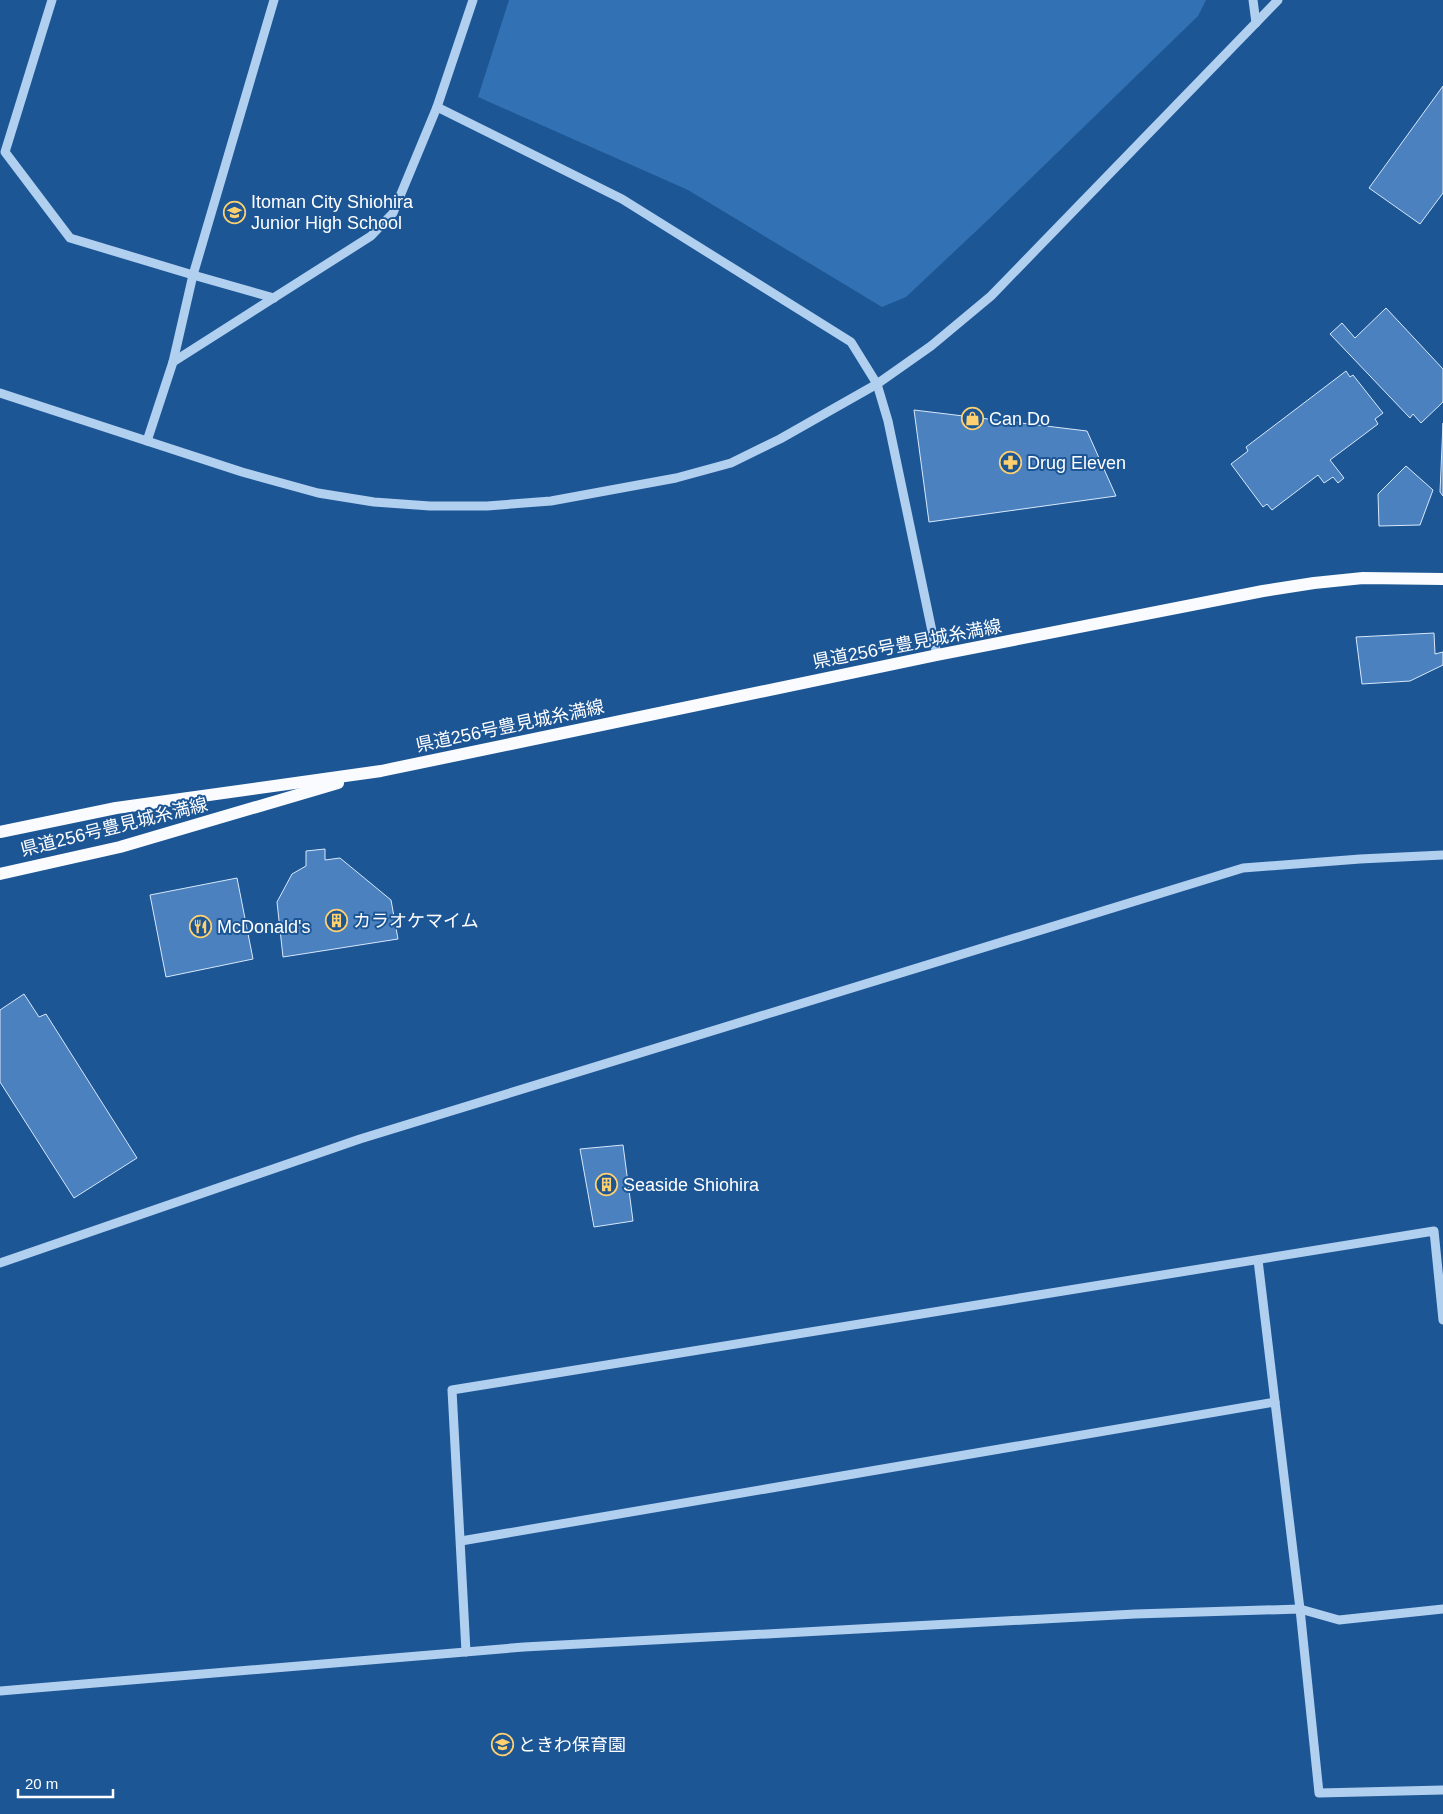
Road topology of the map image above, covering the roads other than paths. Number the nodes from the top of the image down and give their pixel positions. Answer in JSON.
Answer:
{"nodes":[{"id":1,"x":52,"y":0,"type":"edge"},
{"id":2,"x":274,"y":0,"type":"edge"},
{"id":3,"x":473,"y":0,"type":"edge"},
{"id":4,"x":1253,"y":0,"type":"edge"},
{"id":5,"x":1278,"y":0,"type":"edge"},
{"id":6,"x":1256,"y":23,"type":"junction"},
{"id":7,"x":437,"y":107,"type":"junction"},
{"id":8,"x":193,"y":275,"type":"junction"},
{"id":9,"x":274,"y":298,"type":"junction"},
{"id":10,"x":173,"y":362,"type":"junction"},
{"id":11,"x":877,"y":384,"type":"junction"},
{"id":12,"x":0,"y":393,"type":"edge"},
{"id":13,"x":146,"y":441,"type":"junction"},
{"id":14,"x":1443,"y":579,"type":"edge"},
{"id":15,"x":937,"y":655,"type":"junction"},
{"id":16,"x":381,"y":771,"type":"junction"},
{"id":17,"x":0,"y":832,"type":"edge"},
{"id":18,"x":1443,"y":855,"type":"edge"},
{"id":19,"x":0,"y":874,"type":"edge"},
{"id":20,"x":1258,"y":1260,"type":"junction"},
{"id":21,"x":0,"y":1263,"type":"edge"},
{"id":22,"x":1443,"y":1320,"type":"edge"},
{"id":23,"x":1275,"y":1402,"type":"junction"},
{"id":24,"x":460,"y":1541,"type":"junction"},
{"id":25,"x":1300,"y":1609,"type":"junction"},
{"id":26,"x":1443,"y":1609,"type":"edge"},
{"id":27,"x":466,"y":1652,"type":"junction"},
{"id":28,"x":0,"y":1691,"type":"edge"},
{"id":29,"x":1443,"y":1790,"type":"edge"}],
"edges":[{"from":1,"to":8,"type":"street"},
{"from":2,"to":8,"type":"street"},
{"from":3,"to":7,"type":"street"},
{"from":4,"to":6,"type":"street"},
{"from":5,"to":6,"type":"street"},
{"from":6,"to":11,"type":"street"},
{"from":7,"to":9,"type":"street"},
{"from":7,"to":11,"type":"street"},
{"from":8,"to":9,"type":"street"},
{"from":8,"to":10,"type":"street"},
{"from":9,"to":10,"type":"street"},
{"from":10,"to":13,"type":"street"},
{"from":11,"to":13,"type":"street"},
{"from":11,"to":15,"type":"street"},
{"from":12,"to":13,"type":"street"},
{"from":14,"to":15,"type":"main road","name":"県道256号豊見城糸満線"},
{"from":15,"to":16,"type":"main road","name":"県道256号豊見城糸満線"},
{"from":16,"to":17,"type":"main road","name":"県道256号豊見城糸満線"},
{"from":16,"to":19,"type":"main road","name":"県道256号豊見城糸満線"},
{"from":18,"to":21,"type":"street"},
{"from":20,"to":22,"type":"street"},
{"from":20,"to":23,"type":"street"},
{"from":20,"to":24,"type":"street"},
{"from":23,"to":24,"type":"street"},
{"from":23,"to":25,"type":"street"},
{"from":24,"to":27,"type":"street"},
{"from":25,"to":26,"type":"street"},
{"from":25,"to":27,"type":"street"},
{"from":25,"to":29,"type":"street"},
{"from":27,"to":28,"type":"street"}]}
